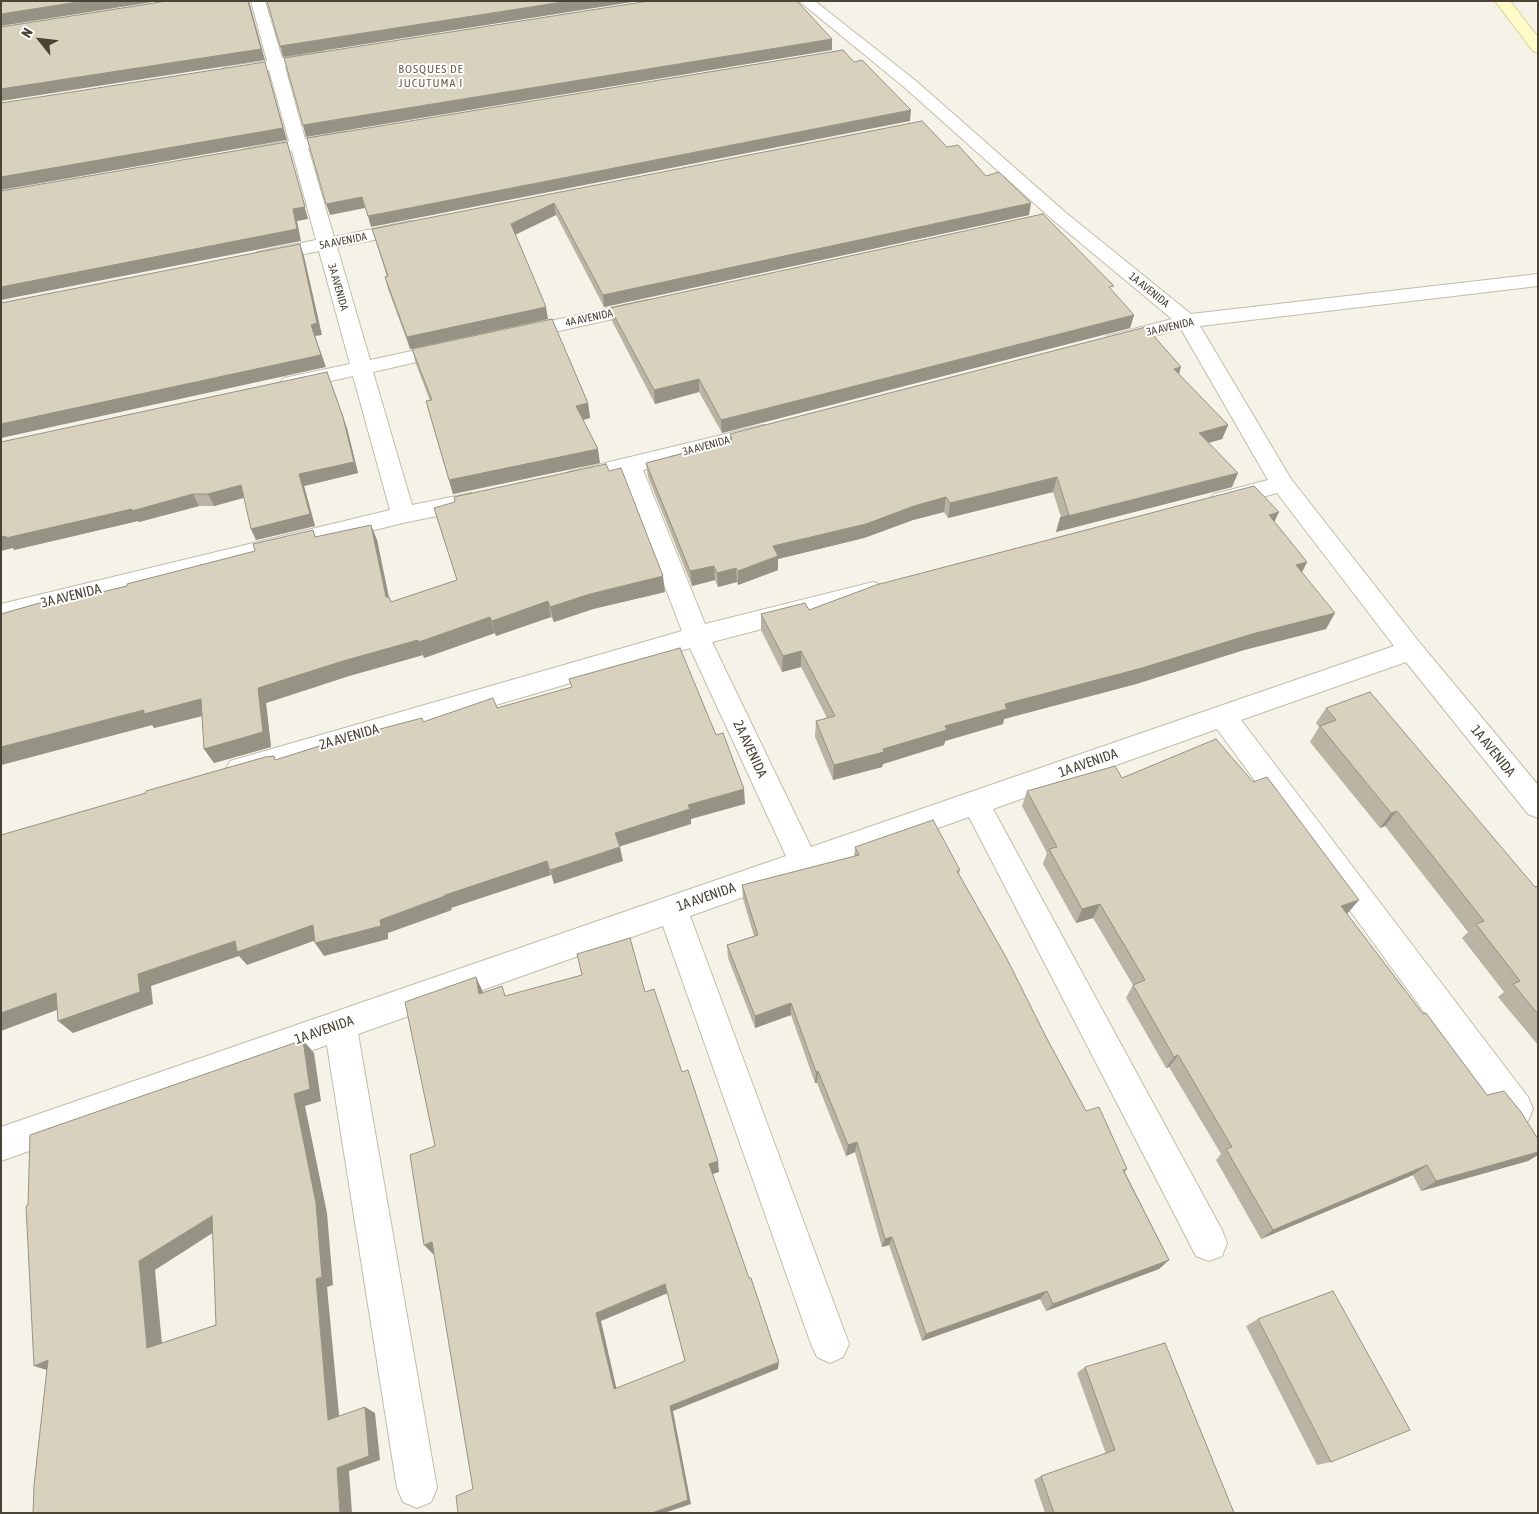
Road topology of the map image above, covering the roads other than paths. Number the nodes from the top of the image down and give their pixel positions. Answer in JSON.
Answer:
{"nodes":[{"id":1,"x":258,"y":1,"type":"edge"},
{"id":2,"x":806,"y":1,"type":"edge"},
{"id":3,"x":1502,"y":1,"type":"edge"},
{"id":4,"x":1538,"y":48,"type":"edge"},
{"id":5,"x":334,"y":55,"type":"edge"},
{"id":6,"x":275,"y":64,"type":"junction"},
{"id":7,"x":216,"y":74,"type":"edge"},
{"id":8,"x":357,"y":135,"type":"edge"},
{"id":9,"x":298,"y":144,"type":"junction"},
{"id":10,"x":231,"y":156,"type":"edge"},
{"id":11,"x":423,"y":225,"type":"edge"},
{"id":12,"x":326,"y":244,"type":"junction"},
{"id":13,"x":250,"y":259,"type":"edge"},
{"id":14,"x":1538,"y":280,"type":"edge"},
{"id":15,"x":662,"y":302,"type":"edge"},
{"id":16,"x":1187,"y":321,"type":"junction"},
{"id":17,"x":497,"y":338,"type":"edge"},
{"id":18,"x":468,"y":345,"type":"edge"},
{"id":19,"x":1091,"y":346,"type":"edge"},
{"id":20,"x":361,"y":368,"type":"junction"},
{"id":21,"x":274,"y":387,"type":"edge"},
{"id":22,"x":784,"y":426,"type":"edge"},
{"id":23,"x":630,"y":466,"type":"junction"},
{"id":24,"x":554,"y":482,"type":"edge"},
{"id":25,"x":1282,"y":484,"type":"junction"},
{"id":26,"x":488,"y":497,"type":"edge"},
{"id":27,"x":1196,"y":507,"type":"edge"},
{"id":28,"x":403,"y":515,"type":"junction"},
{"id":29,"x":898,"y":584,"type":"edge"},
{"id":30,"x":1,"y":614,"type":"edge"},
{"id":31,"x":697,"y":636,"type":"junction"},
{"id":32,"x":1411,"y":650,"type":"junction"},
{"id":33,"x":1223,"y":716,"type":"junction"},
{"id":34,"x":220,"y":774,"type":"edge"},
{"id":35,"x":975,"y":802,"type":"junction"},
{"id":36,"x":1538,"y":806,"type":"edge"},
{"id":37,"x":804,"y":862,"type":"junction"},
{"id":38,"x":672,"y":909,"type":"junction"},
{"id":39,"x":340,"y":1024,"type":"junction"},
{"id":40,"x":1516,"y":1109,"type":"edge"},
{"id":41,"x":1,"y":1144,"type":"edge"},
{"id":42,"x":1209,"y":1243,"type":"dead end"},
{"id":43,"x":830,"y":1344,"type":"dead end"},
{"id":44,"x":416,"y":1488,"type":"dead end"}],
"edges":[{"from":1,"to":6,"type":"street","name":"3A AVENIDA"},
{"from":2,"to":16,"type":"street","name":"1A AVENIDA"},
{"from":3,"to":4,"type":"main road"},
{"from":5,"to":6,"type":"street"},
{"from":6,"to":7,"type":"street"},
{"from":6,"to":9,"type":"street","name":"3A AVENIDA"},
{"from":8,"to":9,"type":"street"},
{"from":9,"to":10,"type":"street"},
{"from":9,"to":12,"type":"street","name":"3A AVENIDA"},
{"from":11,"to":12,"type":"street","name":"5A AVENIDA"},
{"from":12,"to":13,"type":"street","name":"5A AVENIDA"},
{"from":12,"to":20,"type":"street","name":"3A AVENIDA"},
{"from":14,"to":16,"type":"street","name":"3A AVENIDA"},
{"from":15,"to":17,"type":"street","name":"4A AVENIDA"},
{"from":16,"to":19,"type":"street","name":"3A AVENIDA"},
{"from":16,"to":25,"type":"street","name":"1A AVENIDA"},
{"from":18,"to":20,"type":"street"},
{"from":20,"to":21,"type":"street"},
{"from":20,"to":28,"type":"street","name":"3A AVENIDA"},
{"from":22,"to":23,"type":"street","name":"3A AVENIDA"},
{"from":23,"to":24,"type":"street","name":"3A AVENIDA"},
{"from":23,"to":31,"type":"street","name":"2A AVENIDA"},
{"from":25,"to":27,"type":"street"},
{"from":25,"to":32,"type":"street","name":"1A AVENIDA"},
{"from":26,"to":28,"type":"street","name":"3A AVENIDA"},
{"from":28,"to":30,"type":"street","name":"3A AVENIDA"},
{"from":29,"to":31,"type":"street","name":"2A AVENIDA"},
{"from":31,"to":34,"type":"street","name":"2A AVENIDA"},
{"from":31,"to":37,"type":"street","name":"2A AVENIDA"},
{"from":32,"to":33,"type":"street","name":"1A AVENIDA"},
{"from":32,"to":36,"type":"street","name":"1A AVENIDA"},
{"from":33,"to":35,"type":"street","name":"1A AVENIDA"},
{"from":33,"to":40,"type":"street"},
{"from":35,"to":37,"type":"street","name":"1A AVENIDA"},
{"from":35,"to":42,"type":"street"},
{"from":37,"to":38,"type":"street","name":"1A AVENIDA"},
{"from":38,"to":39,"type":"street","name":"1A AVENIDA"},
{"from":38,"to":43,"type":"street"},
{"from":39,"to":41,"type":"street","name":"1A AVENIDA"},
{"from":39,"to":44,"type":"street"}]}
